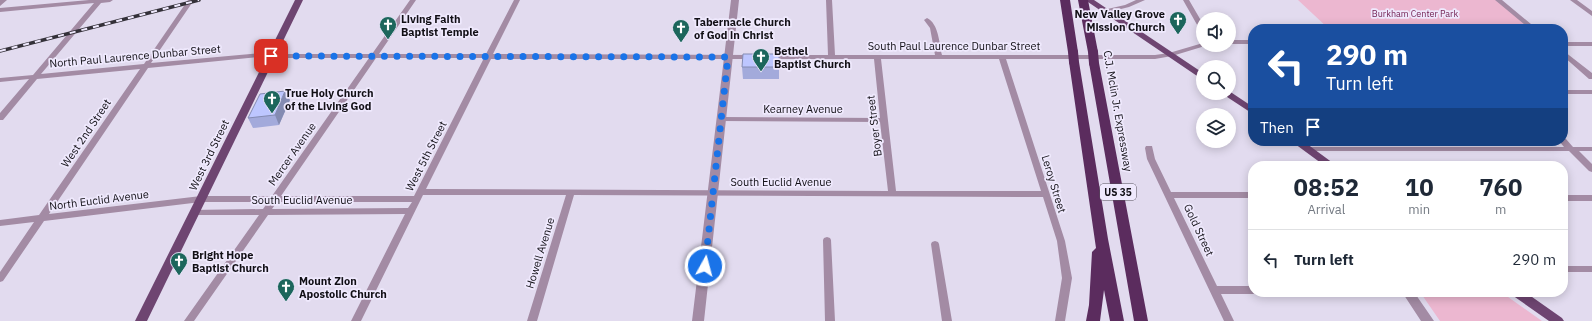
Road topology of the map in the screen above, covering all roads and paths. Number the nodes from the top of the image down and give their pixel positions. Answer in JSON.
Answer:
{"nodes":[{"id":1,"x":4,"y":0,"type":"edge"},
{"id":2,"x":110,"y":0,"type":"edge"},
{"id":3,"x":191,"y":0,"type":"edge"},
{"id":4,"x":299,"y":0,"type":"edge"},
{"id":5,"x":413,"y":0,"type":"edge"},
{"id":6,"x":517,"y":0,"type":"edge"},
{"id":7,"x":735,"y":0,"type":"edge"},
{"id":8,"x":829,"y":0,"type":"edge"},
{"id":9,"x":1065,"y":0,"type":"edge"},
{"id":10,"x":1089,"y":0,"type":"edge"},
{"id":11,"x":1142,"y":0,"type":"edge"},
{"id":12,"x":1186,"y":0,"type":"edge"},
{"id":13,"x":1498,"y":0,"type":"edge"},
{"id":14,"x":1573,"y":0,"type":"edge"},
{"id":15,"x":99,"y":1,"type":"edge"},
{"id":16,"x":0,"y":4,"type":"edge"},
{"id":17,"x":1084,"y":5,"type":"edge"},
{"id":18,"x":0,"y":10,"type":"edge"},
{"id":19,"x":1105,"y":11,"type":"junction"},
{"id":20,"x":1592,"y":14,"type":"edge"},
{"id":21,"x":1196,"y":18,"type":"edge"},
{"id":22,"x":927,"y":20,"type":"dead end"},
{"id":23,"x":1528,"y":24,"type":"edge"},
{"id":24,"x":1236,"y":42,"type":"edge"},
{"id":25,"x":1248,"y":42,"type":"edge"},
{"id":26,"x":1568,"y":44,"type":"edge"},
{"id":27,"x":1592,"y":44,"type":"edge"},
{"id":28,"x":1196,"y":47,"type":"edge"},
{"id":29,"x":272,"y":55,"type":"junction"},
{"id":30,"x":1170,"y":55,"type":"junction"},
{"id":31,"x":489,"y":56,"type":"junction"},
{"id":32,"x":374,"y":57,"type":"junction"},
{"id":33,"x":728,"y":57,"type":"junction"},
{"id":34,"x":832,"y":57,"type":"junction"},
{"id":35,"x":877,"y":57,"type":"junction"},
{"id":36,"x":939,"y":57,"type":"junction"},
{"id":37,"x":1002,"y":57,"type":"junction"},
{"id":38,"x":1568,"y":57,"type":"edge"},
{"id":39,"x":145,"y":66,"type":"junction"},
{"id":40,"x":1196,"y":72,"type":"edge"},
{"id":41,"x":35,"y":76,"type":"junction"},
{"id":42,"x":1592,"y":77,"type":"edge"},
{"id":43,"x":0,"y":80,"type":"edge"},
{"id":44,"x":1568,"y":92,"type":"edge"},
{"id":45,"x":1592,"y":92,"type":"edge"},
{"id":46,"x":1236,"y":100,"type":"edge"},
{"id":47,"x":1248,"y":108,"type":"edge"},
{"id":48,"x":0,"y":118,"type":"edge"},
{"id":49,"x":721,"y":119,"type":"junction"},
{"id":50,"x":884,"y":120,"type":"junction"},
{"id":51,"x":1304,"y":146,"type":"edge"},
{"id":52,"x":1398,"y":146,"type":"edge"},
{"id":53,"x":1568,"y":146,"type":"edge"},
{"id":54,"x":1149,"y":148,"type":"dead end"},
{"id":55,"x":1308,"y":149,"type":"junction"},
{"id":56,"x":1400,"y":149,"type":"junction"},
{"id":57,"x":1571,"y":149,"type":"junction"},
{"id":58,"x":1592,"y":149,"type":"edge"},
{"id":59,"x":1325,"y":161,"type":"edge"},
{"id":60,"x":1592,"y":169,"type":"edge"},
{"id":61,"x":571,"y":192,"type":"junction"},
{"id":62,"x":712,"y":192,"type":"junction"},
{"id":63,"x":892,"y":193,"type":"junction"},
{"id":64,"x":1045,"y":194,"type":"junction"},
{"id":65,"x":1169,"y":195,"type":"junction"},
{"id":66,"x":418,"y":196,"type":"junction"},
{"id":67,"x":1248,"y":196,"type":"edge"},
{"id":68,"x":275,"y":198,"type":"junction"},
{"id":69,"x":1568,"y":198,"type":"edge"},
{"id":70,"x":1592,"y":198,"type":"edge"},
{"id":71,"x":201,"y":199,"type":"junction"},
{"id":72,"x":410,"y":211,"type":"junction"},
{"id":73,"x":194,"y":212,"type":"junction"},
{"id":74,"x":266,"y":212,"type":"junction"},
{"id":75,"x":41,"y":218,"type":"junction"},
{"id":76,"x":0,"y":223,"type":"edge"},
{"id":77,"x":1101,"y":239,"type":"junction"},
{"id":78,"x":827,"y":240,"type":"dead end"},
{"id":79,"x":935,"y":244,"type":"dead end"},
{"id":80,"x":1568,"y":269,"type":"edge"},
{"id":81,"x":1592,"y":269,"type":"edge"},
{"id":82,"x":0,"y":278,"type":"edge"},
{"id":83,"x":1214,"y":290,"type":"junction"},
{"id":84,"x":1248,"y":290,"type":"edge"},
{"id":85,"x":1411,"y":297,"type":"edge"},
{"id":86,"x":1523,"y":297,"type":"edge"},
{"id":87,"x":141,"y":321,"type":"edge"},
{"id":88,"x":189,"y":321,"type":"edge"},
{"id":89,"x":356,"y":321,"type":"edge"},
{"id":90,"x":532,"y":321,"type":"edge"},
{"id":91,"x":698,"y":321,"type":"edge"},
{"id":92,"x":830,"y":321,"type":"edge"},
{"id":93,"x":947,"y":321,"type":"edge"},
{"id":94,"x":1060,"y":321,"type":"edge"},
{"id":95,"x":1093,"y":321,"type":"edge"},
{"id":96,"x":1117,"y":321,"type":"edge"},
{"id":97,"x":1142,"y":321,"type":"edge"},
{"id":98,"x":1229,"y":321,"type":"edge"},
{"id":99,"x":1428,"y":321,"type":"edge"},
{"id":100,"x":1558,"y":321,"type":"edge"}],
"edges":[{"from":1,"to":16,"type":"street"},
{"from":2,"to":15,"type":"street"},
{"from":3,"to":39,"type":"street","name":"West 2nd Street"},
{"from":4,"to":29,"type":"main road","name":"West 3rd Street"},
{"from":5,"to":32,"type":"street","name":"Mercer Avenue"},
{"from":6,"to":31,"type":"street","name":"West 5th Street"},
{"from":7,"to":33,"type":"street"},
{"from":8,"to":34,"type":"street"},
{"from":9,"to":77,"type":"highway","number":"US 35"},
{"from":10,"to":19,"type":"main road"},
{"from":11,"to":19,"type":"street"},
{"from":12,"to":21,"type":"street"},
{"from":13,"to":23,"type":"street"},
{"from":14,"to":20,"type":"street"},
{"from":15,"to":18,"type":"street"},
{"from":15,"to":41,"type":"street"},
{"from":17,"to":97,"type":"highway","name":"C.J. Mclin Jr. Expressway","number":"US 35"},
{"from":19,"to":30,"type":"main road"},
{"from":22,"to":36,"type":"street"},
{"from":24,"to":25,"type":"street"},
{"from":26,"to":27,"type":"street"},
{"from":28,"to":30,"type":"street","name":"South Paul Laurence Dunbar Street"},
{"from":29,"to":32,"type":"street","name":"South Paul Laurence Dunbar Street"},
{"from":29,"to":39,"type":"street","name":"North Paul Laurence Dunbar Street"},
{"from":29,"to":71,"type":"main road","name":"West 3rd Street"},
{"from":30,"to":37,"type":"street","name":"South Paul Laurence Dunbar Street"},
{"from":30,"to":40,"type":"main road"},
{"from":31,"to":32,"type":"street","name":"South Paul Laurence Dunbar Street"},
{"from":31,"to":33,"type":"street","name":"South Paul Laurence Dunbar Street"},
{"from":31,"to":66,"type":"street","name":"West 5th Street"},
{"from":32,"to":68,"type":"street","name":"Mercer Avenue"},
{"from":33,"to":34,"type":"street","name":"South Paul Laurence Dunbar Street"},
{"from":33,"to":49,"type":"street"},
{"from":34,"to":35,"type":"street","name":"South Paul Laurence Dunbar Street"},
{"from":35,"to":36,"type":"street","name":"South Paul Laurence Dunbar Street"},
{"from":35,"to":50,"type":"street","name":"Boyer Street"},
{"from":36,"to":37,"type":"street","name":"South Paul Laurence Dunbar Street"},
{"from":37,"to":64,"type":"street","name":"Leroy Street"},
{"from":38,"to":42,"type":"street"},
{"from":39,"to":41,"type":"street","name":"North Paul Laurence Dunbar Street"},
{"from":39,"to":75,"type":"street","name":"West 2nd Street"},
{"from":41,"to":43,"type":"street","name":"North Paul Laurence Dunbar Street"},
{"from":41,"to":48,"type":"street"},
{"from":44,"to":45,"type":"street"},
{"from":46,"to":47,"type":"main road"},
{"from":49,"to":50,"type":"street","name":"Kearney Avenue"},
{"from":49,"to":62,"type":"street"},
{"from":50,"to":63,"type":"street","name":"Boyer Street"},
{"from":51,"to":55,"type":"main road"},
{"from":52,"to":56,"type":"street"},
{"from":53,"to":57,"type":"street"},
{"from":54,"to":65,"type":"street","name":"Gold Street"},
{"from":55,"to":56,"type":"street"},
{"from":55,"to":59,"type":"main road"},
{"from":56,"to":57,"type":"street"},
{"from":57,"to":58,"type":"street"},
{"from":57,"to":60,"type":"street"},
{"from":61,"to":62,"type":"street","name":"South Euclid Avenue"},
{"from":61,"to":66,"type":"street","name":"South Euclid Avenue"},
{"from":61,"to":90,"type":"street","name":"Howell Avenue"},
{"from":62,"to":63,"type":"street","name":"South Euclid Avenue"},
{"from":62,"to":91,"type":"street"},
{"from":63,"to":64,"type":"street","name":"South Euclid Avenue"},
{"from":64,"to":94,"type":"street","name":"Leroy Street"},
{"from":65,"to":67,"type":"street"},
{"from":65,"to":83,"type":"street","name":"Gold Street"},
{"from":66,"to":68,"type":"street","name":"South Euclid Avenue"},
{"from":66,"to":72,"type":"street","name":"West 5th Street"},
{"from":68,"to":71,"type":"street","name":"South Euclid Avenue"},
{"from":68,"to":74,"type":"street","name":"Mercer Avenue"},
{"from":69,"to":70,"type":"street"},
{"from":71,"to":73,"type":"main road","name":"West 3rd Street"},
{"from":71,"to":75,"type":"street","name":"North Euclid Avenue"},
{"from":72,"to":74,"type":"street","name":"South Euclid Avenue"},
{"from":72,"to":89,"type":"street","name":"West 5th Street"},
{"from":73,"to":74,"type":"street","name":"South Euclid Avenue"},
{"from":73,"to":87,"type":"main road","name":"West 3rd Street"},
{"from":74,"to":88,"type":"street","name":"Mercer Avenue"},
{"from":75,"to":76,"type":"street","name":"North Euclid Avenue"},
{"from":75,"to":82,"type":"street","name":"West 2nd Street"},
{"from":77,"to":95,"type":"highway"},
{"from":77,"to":96,"type":"highway","number":"US 35"},
{"from":78,"to":92,"type":"street"},
{"from":79,"to":93,"type":"street"},
{"from":80,"to":81,"type":"street"},
{"from":83,"to":84,"type":"street"},
{"from":83,"to":98,"type":"street","name":"Gold Street"},
{"from":85,"to":99,"type":"street"},
{"from":86,"to":100,"type":"main road"}]}
